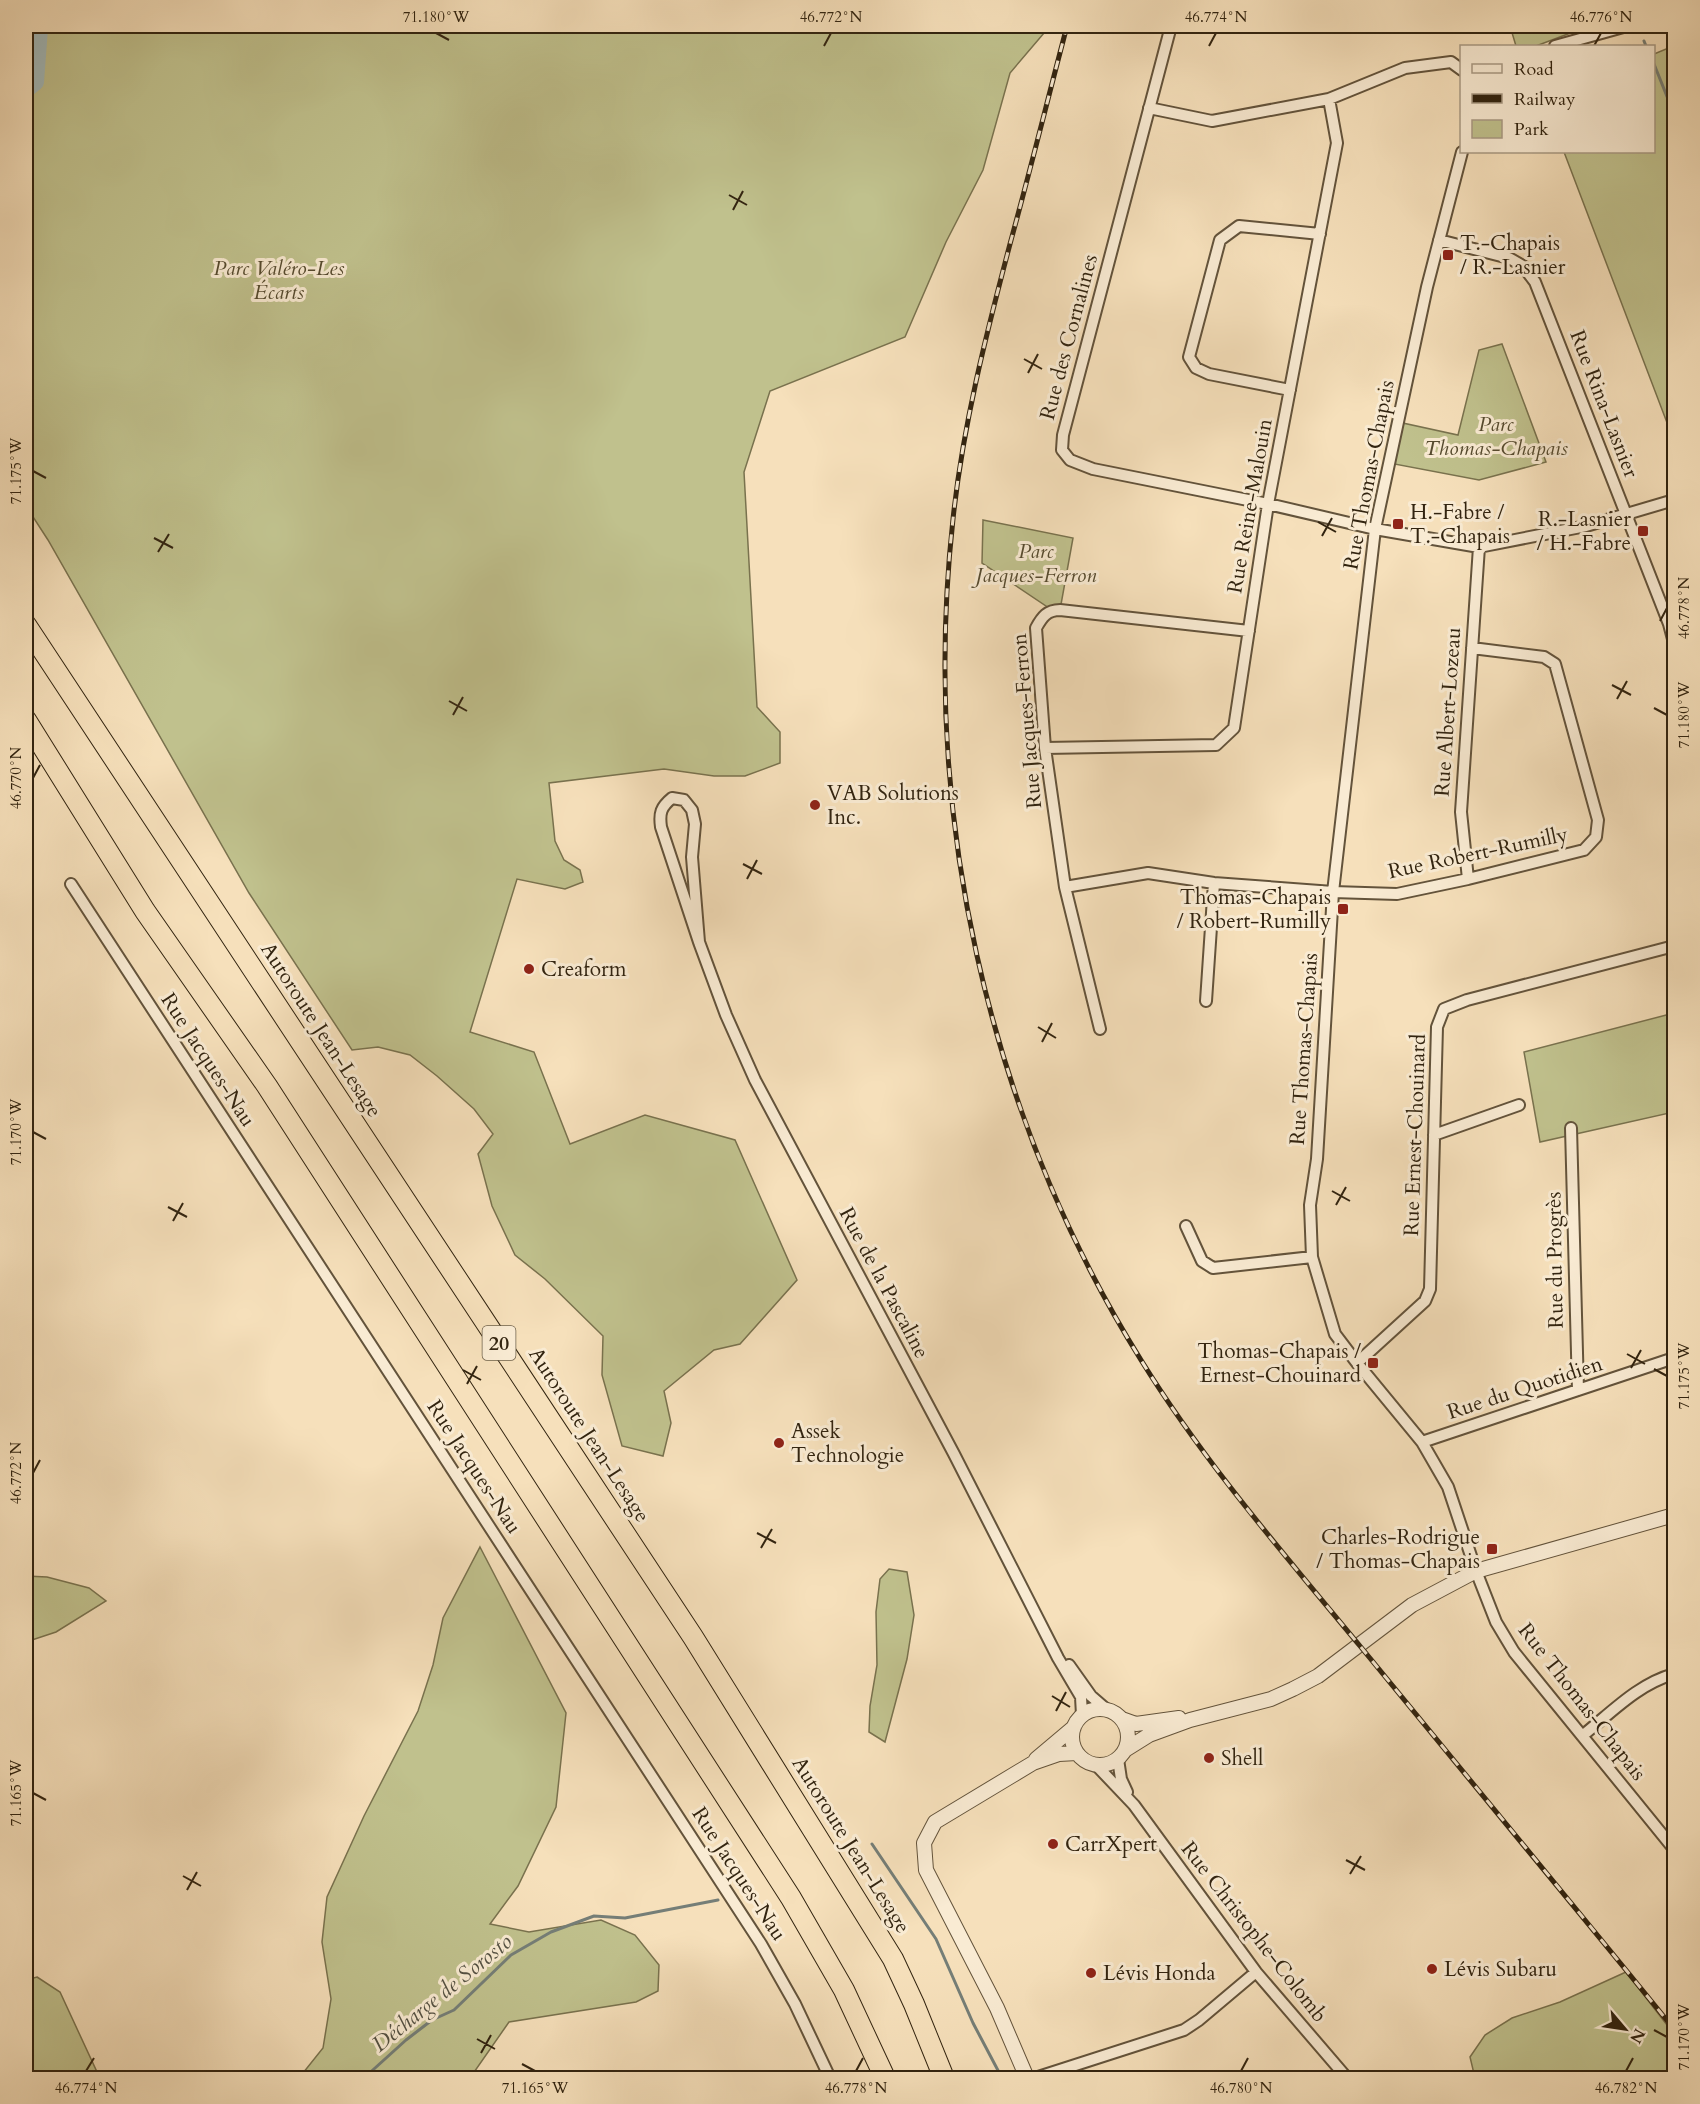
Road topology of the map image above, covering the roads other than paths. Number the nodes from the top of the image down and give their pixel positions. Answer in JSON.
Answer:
{"nodes":[{"id":1,"x":1171,"y":26,"type":"edge"},
{"id":2,"x":1627,"y":26,"type":"edge"},
{"id":3,"x":1559,"y":45,"type":"edge"},
{"id":4,"x":1460,"y":69,"type":"edge"},
{"id":5,"x":1329,"y":99,"type":"junction"},
{"id":6,"x":1149,"y":108,"type":"junction"},
{"id":7,"x":1462,"y":153,"type":"edge"},
{"id":8,"x":1320,"y":234,"type":"junction"},
{"id":9,"x":1439,"y":240,"type":"junction"},
{"id":10,"x":1290,"y":390,"type":"junction"},
{"id":11,"x":1674,"y":500,"type":"edge"},
{"id":12,"x":1268,"y":504,"type":"junction"},
{"id":13,"x":1626,"y":514,"type":"junction"},
{"id":14,"x":1375,"y":528,"type":"junction"},
{"id":15,"x":1479,"y":547,"type":"junction"},
{"id":16,"x":1672,"y":623,"type":"edge"},
{"id":17,"x":26,"y":625,"type":"edge"},
{"id":18,"x":1249,"y":631,"type":"junction"},
{"id":19,"x":1674,"y":643,"type":"edge"},
{"id":20,"x":1472,"y":648,"type":"junction"},
{"id":21,"x":26,"y":720,"type":"edge"},
{"id":22,"x":1045,"y":748,"type":"junction"},
{"id":23,"x":1468,"y":879,"type":"junction"},
{"id":24,"x":1214,"y":883,"type":"junction"},
{"id":25,"x":71,"y":884,"type":"dead end"},
{"id":26,"x":1065,"y":887,"type":"junction"},
{"id":27,"x":1333,"y":892,"type":"junction"},
{"id":28,"x":699,"y":942,"type":"junction"},
{"id":29,"x":1674,"y":946,"type":"edge"},
{"id":30,"x":1206,"y":1001,"type":"dead end"},
{"id":31,"x":1100,"y":1029,"type":"dead end"},
{"id":32,"x":1519,"y":1105,"type":"dead end"},
{"id":33,"x":1571,"y":1128,"type":"dead end"},
{"id":34,"x":1434,"y":1135,"type":"junction"},
{"id":35,"x":1186,"y":1226,"type":"dead end"},
{"id":36,"x":1312,"y":1257,"type":"junction"},
{"id":37,"x":1674,"y":1358,"type":"edge"},
{"id":38,"x":1357,"y":1363,"type":"junction"},
{"id":39,"x":1578,"y":1390,"type":"junction"},
{"id":40,"x":1422,"y":1442,"type":"junction"},
{"id":41,"x":1674,"y":1515,"type":"edge"},
{"id":42,"x":1476,"y":1571,"type":"junction"},
{"id":43,"x":1048,"y":1636,"type":"junction"},
{"id":44,"x":1674,"y":1674,"type":"edge"},
{"id":45,"x":1106,"y":1709,"type":"junction"},
{"id":46,"x":1122,"y":1719,"type":"junction"},
{"id":47,"x":1190,"y":1720,"type":"junction"},
{"id":48,"x":1078,"y":1721,"type":"junction"},
{"id":49,"x":1582,"y":1736,"type":"junction"},
{"id":50,"x":1077,"y":1753,"type":"junction"},
{"id":51,"x":1121,"y":1754,"type":"junction"},
{"id":52,"x":1033,"y":1763,"type":"junction"},
{"id":53,"x":1096,"y":1765,"type":"junction"},
{"id":54,"x":1134,"y":1805,"type":"junction"},
{"id":55,"x":1674,"y":1849,"type":"edge"},
{"id":56,"x":1256,"y":1972,"type":"junction"},
{"id":57,"x":830,"y":2079,"type":"edge"},
{"id":58,"x":885,"y":2079,"type":"edge"},
{"id":59,"x":944,"y":2079,"type":"edge"},
{"id":60,"x":1027,"y":2079,"type":"edge"},
{"id":61,"x":1035,"y":2079,"type":"edge"},
{"id":62,"x":1347,"y":2079,"type":"edge"}],
"edges":[{"from":1,"to":6,"type":"street","name":"Rue des Cornalines"},
{"from":2,"to":3,"type":"street"},
{"from":4,"to":5,"type":"street"},
{"from":5,"to":6,"type":"street"},
{"from":5,"to":8,"type":"street","name":"Rue Reine-Malouin"},
{"from":6,"to":12,"type":"street","name":"Rue des Cornalines"},
{"from":7,"to":9,"type":"street","name":"Rue Thomas-Chapais"},
{"from":8,"to":10,"type":"street","name":"Rue Reine-Malouin"},
{"from":8,"to":10,"type":"street"},
{"from":9,"to":13,"type":"street","name":"Rue Rina-Lasnier"},
{"from":9,"to":14,"type":"street","name":"Rue Thomas-Chapais"},
{"from":10,"to":12,"type":"street","name":"Rue Reine-Malouin"},
{"from":11,"to":13,"type":"street"},
{"from":12,"to":14,"type":"street"},
{"from":12,"to":18,"type":"street","name":"Rue Reine-Malouin"},
{"from":13,"to":15,"type":"street"},
{"from":13,"to":16,"type":"street","name":"Rue Rina-Lasnier"},
{"from":14,"to":15,"type":"street"},
{"from":14,"to":27,"type":"street","name":"Rue Thomas-Chapais"},
{"from":15,"to":20,"type":"street","name":"Rue Albert-Lozeau"},
{"from":16,"to":19,"type":"street","name":"Rue Rina-Lasnier"},
{"from":17,"to":59,"type":"highway","name":"Autoroute Jean-Lesage","number":"20"},
{"from":18,"to":22,"type":"street","name":"Rue Reine-Malouin"},
{"from":18,"to":22,"type":"street","name":"Rue Jacques-Ferron"},
{"from":20,"to":23,"type":"street","name":"Rue Albert-Lozeau"},
{"from":20,"to":23,"type":"street","name":"Rue Robert-Rumilly"},
{"from":21,"to":58,"type":"highway"},
{"from":22,"to":26,"type":"street","name":"Rue Jacques-Ferron"},
{"from":23,"to":27,"type":"street","name":"Rue Robert-Rumilly"},
{"from":24,"to":26,"type":"street","name":"Rue Robert-Rumilly"},
{"from":24,"to":27,"type":"street","name":"Rue Robert-Rumilly"},
{"from":24,"to":30,"type":"street"},
{"from":25,"to":57,"type":"street","name":"Rue Jacques-Nau"},
{"from":26,"to":31,"type":"street","name":"Rue Jacques-Ferron"},
{"from":27,"to":36,"type":"street","name":"Rue Thomas-Chapais"},
{"from":28,"to":28,"type":"street","name":"Rue de la Pascaline"},
{"from":28,"to":43,"type":"street","name":"Rue de la Pascaline"},
{"from":29,"to":34,"type":"street","name":"Rue Ernest-Chouinard"},
{"from":32,"to":34,"type":"street"},
{"from":33,"to":39,"type":"street","name":"Rue du Progrès"},
{"from":34,"to":38,"type":"street","name":"Rue Ernest-Chouinard"},
{"from":35,"to":36,"type":"street"},
{"from":36,"to":38,"type":"street","name":"Rue Thomas-Chapais"},
{"from":37,"to":39,"type":"street","name":"Rue du Quotidien"},
{"from":38,"to":40,"type":"street","name":"Rue Thomas-Chapais"},
{"from":39,"to":40,"type":"street","name":"Rue du Quotidien"},
{"from":40,"to":42,"type":"street","name":"Rue Thomas-Chapais"},
{"from":41,"to":42,"type":"street"},
{"from":42,"to":47,"type":"street"},
{"from":42,"to":49,"type":"street","name":"Rue Thomas-Chapais"},
{"from":43,"to":45,"type":"street","name":"Rue de la Pascaline"},
{"from":43,"to":48,"type":"street","name":"Rue de la Pascaline"},
{"from":44,"to":49,"type":"street"},
{"from":45,"to":46,"type":"street"},
{"from":45,"to":48,"type":"street"},
{"from":46,"to":47,"type":"street"},
{"from":46,"to":51,"type":"street"},
{"from":47,"to":51,"type":"street"},
{"from":48,"to":50,"type":"street"},
{"from":48,"to":52,"type":"street"},
{"from":49,"to":55,"type":"street","name":"Rue Thomas-Chapais"},
{"from":50,"to":52,"type":"street"},
{"from":50,"to":53,"type":"street"},
{"from":51,"to":53,"type":"street"},
{"from":51,"to":54,"type":"street","name":"Rue Christophe-Colomb"},
{"from":52,"to":60,"type":"street"},
{"from":53,"to":54,"type":"street","name":"Rue Christophe-Colomb"},
{"from":54,"to":56,"type":"street","name":"Rue Christophe-Colomb"},
{"from":56,"to":61,"type":"street"},
{"from":56,"to":62,"type":"street","name":"Rue Christophe-Colomb"}]}
